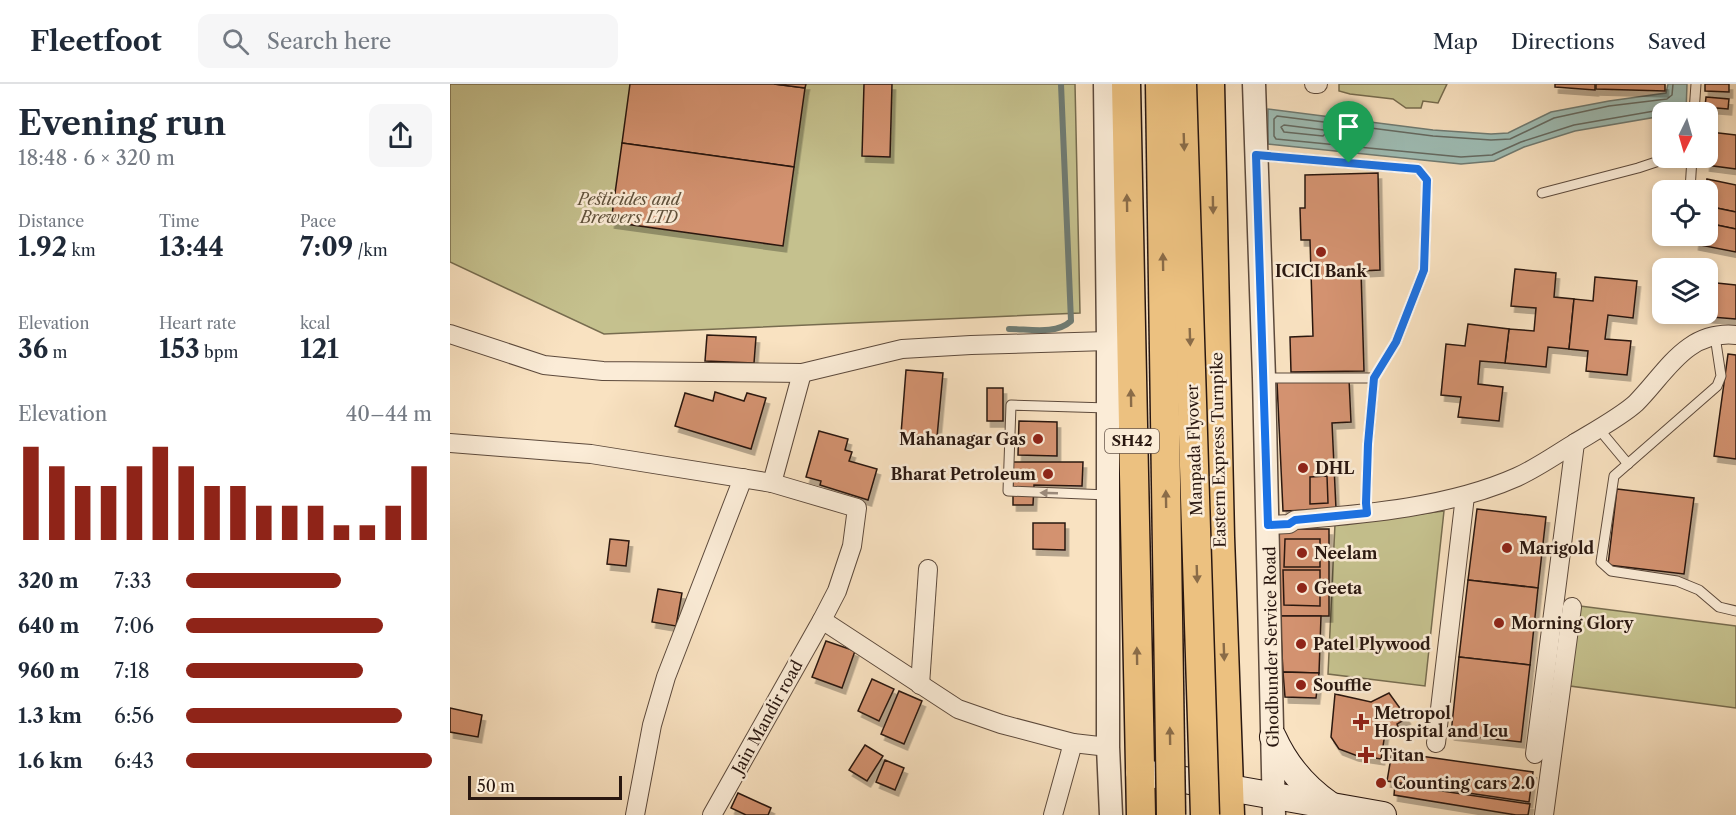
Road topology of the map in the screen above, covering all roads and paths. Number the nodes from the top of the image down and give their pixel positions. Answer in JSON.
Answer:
{"nodes":[{"id":1,"x":1105,"y":84,"type":"edge"},
{"id":2,"x":1126,"y":84,"type":"edge"},
{"id":3,"x":1160,"y":84,"type":"edge"},
{"id":4,"x":1182,"y":84,"type":"edge"},
{"id":5,"x":1210,"y":84,"type":"edge"},
{"id":6,"x":1254,"y":84,"type":"edge"},
{"id":7,"x":1696,"y":84,"type":"edge"},
{"id":8,"x":1695,"y":102,"type":"edge"},
{"id":9,"x":1256,"y":155,"type":"junction"},
{"id":10,"x":1652,"y":163,"type":"edge"},
{"id":11,"x":1542,"y":193,"type":"dead end"},
{"id":12,"x":450,"y":334,"type":"edge"},
{"id":13,"x":1736,"y":335,"type":"edge"},
{"id":14,"x":1715,"y":336,"type":"junction"},
{"id":15,"x":1108,"y":341,"type":"junction"},
{"id":16,"x":802,"y":373,"type":"junction"},
{"id":17,"x":1264,"y":378,"type":"junction"},
{"id":18,"x":1374,"y":378,"type":"junction"},
{"id":19,"x":1108,"y":408,"type":"junction"},
{"id":20,"x":1598,"y":428,"type":"junction"},
{"id":21,"x":450,"y":443,"type":"edge"},
{"id":22,"x":1575,"y":443,"type":"junction"},
{"id":23,"x":1628,"y":464,"type":"junction"},
{"id":24,"x":743,"y":478,"type":"junction"},
{"id":25,"x":772,"y":483,"type":"junction"},
{"id":26,"x":1108,"y":495,"type":"junction"},
{"id":27,"x":1465,"y":496,"type":"junction"},
{"id":28,"x":1367,"y":513,"type":"junction"},
{"id":29,"x":1267,"y":521,"type":"junction"},
{"id":30,"x":1220,"y":537,"type":"junction"},
{"id":31,"x":1134,"y":538,"type":"junction"},
{"id":32,"x":928,"y":569,"type":"dead end"},
{"id":33,"x":1572,"y":607,"type":"dead end"},
{"id":34,"x":1736,"y":611,"type":"edge"},
{"id":35,"x":822,"y":620,"type":"junction"},
{"id":36,"x":920,"y":686,"type":"junction"},
{"id":37,"x":1273,"y":737,"type":"junction"},
{"id":38,"x":1073,"y":743,"type":"junction"},
{"id":39,"x":1436,"y":743,"type":"dead end"},
{"id":40,"x":1108,"y":747,"type":"junction"},
{"id":41,"x":1536,"y":754,"type":"dead end"},
{"id":42,"x":1140,"y":795,"type":"edge"},
{"id":43,"x":1274,"y":805,"type":"edge"},
{"id":44,"x":1331,"y":806,"type":"junction"},
{"id":45,"x":1230,"y":808,"type":"edge"},
{"id":46,"x":635,"y":815,"type":"edge"},
{"id":47,"x":712,"y":815,"type":"edge"},
{"id":48,"x":1053,"y":815,"type":"edge"},
{"id":49,"x":1111,"y":815,"type":"edge"},
{"id":50,"x":1171,"y":815,"type":"edge"},
{"id":51,"x":1205,"y":815,"type":"edge"},
{"id":52,"x":1383,"y":815,"type":"edge"},
{"id":53,"x":1544,"y":815,"type":"edge"}],
"edges":[{"from":1,"to":15,"type":"street"},
{"from":31,"to":2,"type":"main road","number":"SH42","one_way":true},
{"from":50,"to":3,"type":"main road","name":"Manpada Flyover","one_way":true,"bridge":true},
{"from":4,"to":51,"type":"main road","name":"Manpada Flyover","one_way":true,"bridge":true},
{"from":5,"to":30,"type":"main road","name":"Eastern Express Turnpike","one_way":true},
{"from":6,"to":9,"type":"street","name":"Ghodbunder Service Road"},
{"from":7,"to":8,"type":"lane"},
{"from":9,"to":17,"type":"street","name":"Ghodbunder Service Road"},
{"from":9,"to":18,"type":"lane"},
{"from":10,"to":11,"type":"lane"},
{"from":12,"to":16,"type":"street"},
{"from":13,"to":14,"type":"street"},
{"from":14,"to":20,"type":"street"},
{"from":14,"to":23,"type":"lane"},
{"from":15,"to":16,"type":"street"},
{"from":15,"to":19,"type":"street"},
{"from":16,"to":25,"type":"street"},
{"from":17,"to":18,"type":"lane"},
{"from":17,"to":29,"type":"street","name":"Ghodbunder Service Road"},
{"from":18,"to":28,"type":"lane"},
{"from":19,"to":26,"type":"street"},
{"from":26,"to":19,"type":"lane","one_way":true},
{"from":20,"to":22,"type":"street"},
{"from":20,"to":23,"type":"lane"},
{"from":21,"to":24,"type":"street"},
{"from":22,"to":27,"type":"street"},
{"from":22,"to":41,"type":"street"},
{"from":23,"to":34,"type":"lane"},
{"from":24,"to":25,"type":"street"},
{"from":24,"to":46,"type":"street"},
{"from":25,"to":35,"type":"street","name":"Jain Mandir road"},
{"from":26,"to":40,"type":"street"},
{"from":27,"to":28,"type":"street"},
{"from":27,"to":39,"type":"street"},
{"from":28,"to":29,"type":"street"},
{"from":29,"to":37,"type":"street","name":"Ghodbunder Service Road"},
{"from":30,"to":31,"type":"main road"},
{"from":30,"to":45,"type":"main road","name":"Eastern Express Turnpike","one_way":true},
{"from":42,"to":31,"type":"main road","number":"SH42","one_way":true},
{"from":32,"to":36,"type":"street"},
{"from":33,"to":53,"type":"street"},
{"from":35,"to":36,"type":"street"},
{"from":35,"to":47,"type":"street","name":"Jain Mandir road"},
{"from":36,"to":38,"type":"street"},
{"from":37,"to":43,"type":"street","name":"Ghodbunder Service Road"},
{"from":37,"to":44,"type":"main road"},
{"from":38,"to":40,"type":"street"},
{"from":38,"to":48,"type":"street"},
{"from":40,"to":49,"type":"street"},
{"from":42,"to":45,"type":"main road"},
{"from":43,"to":44,"type":"main road"},
{"from":43,"to":45,"type":"main road"},
{"from":44,"to":52,"type":"main road"}]}
